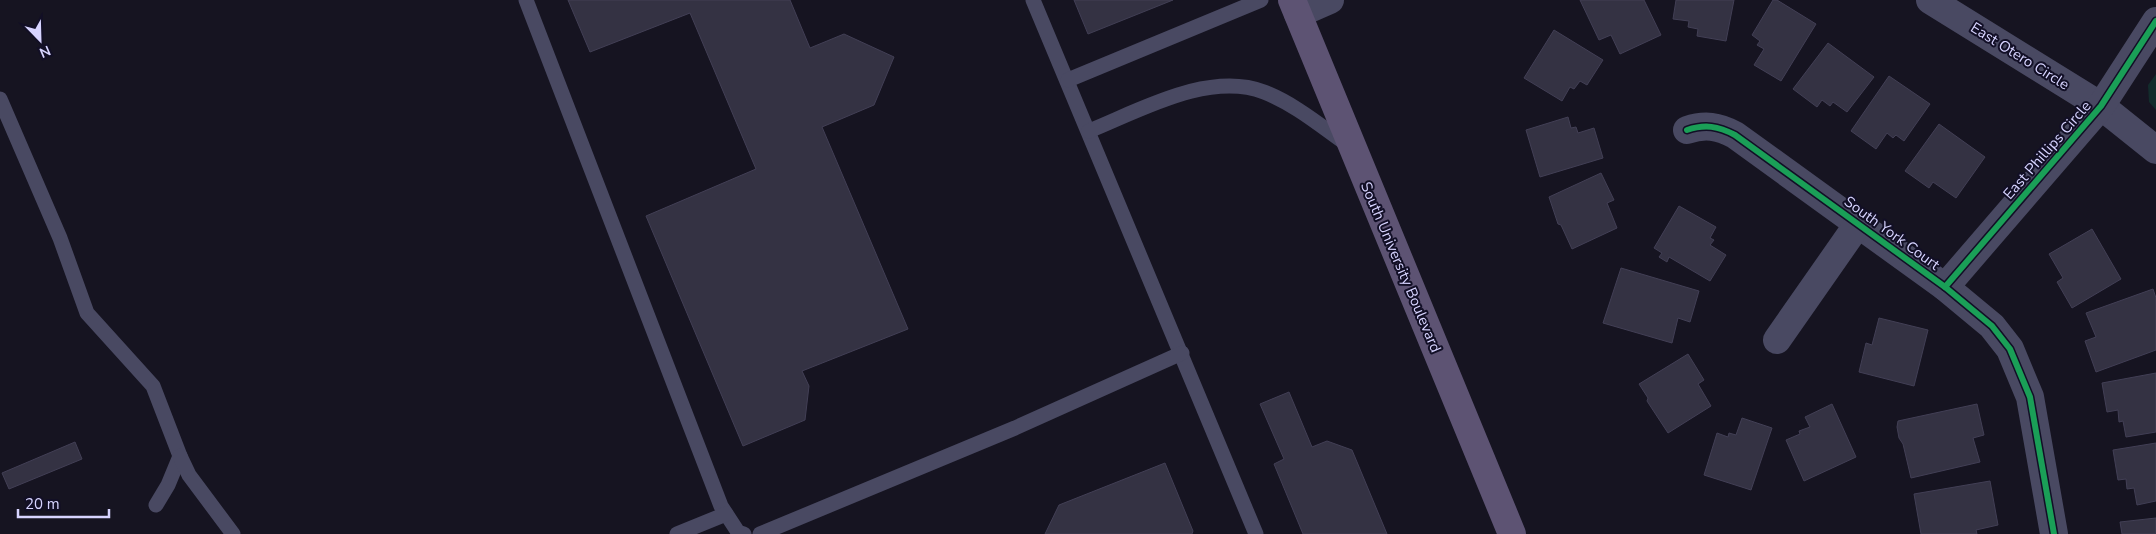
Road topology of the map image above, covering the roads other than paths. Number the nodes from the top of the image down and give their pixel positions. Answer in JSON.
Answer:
{"nodes":[{"id":1,"x":526,"y":0,"type":"edge"},
{"id":2,"x":1033,"y":0,"type":"edge"},
{"id":3,"x":1261,"y":0,"type":"edge"},
{"id":4,"x":1330,"y":0,"type":"edge"},
{"id":5,"x":1930,"y":0,"type":"edge"},
{"id":6,"x":1295,"y":7,"type":"edge"},
{"id":7,"x":2156,"y":21,"type":"edge"},
{"id":8,"x":1068,"y":80,"type":"junction"},
{"id":9,"x":0,"y":100,"type":"edge"},
{"id":10,"x":2101,"y":106,"type":"junction"},
{"id":11,"x":1687,"y":130,"type":"dead end"},
{"id":12,"x":1089,"y":131,"type":"junction"},
{"id":13,"x":1351,"y":147,"type":"junction"},
{"id":14,"x":2156,"y":150,"type":"edge"},
{"id":15,"x":1858,"y":224,"type":"junction"},
{"id":16,"x":1945,"y":287,"type":"junction"},
{"id":17,"x":1777,"y":340,"type":"dead end"},
{"id":18,"x":1182,"y":354,"type":"junction"},
{"id":19,"x":180,"y":456,"type":"junction"},
{"id":20,"x":156,"y":505,"type":"dead end"},
{"id":21,"x":726,"y":514,"type":"junction"},
{"id":22,"x":233,"y":534,"type":"edge"},
{"id":23,"x":677,"y":534,"type":"edge"},
{"id":24,"x":744,"y":534,"type":"edge"},
{"id":25,"x":760,"y":534,"type":"edge"},
{"id":26,"x":1256,"y":534,"type":"edge"},
{"id":27,"x":1512,"y":534,"type":"edge"},
{"id":28,"x":2054,"y":534,"type":"edge"}],
"edges":[{"from":1,"to":21,"type":"lane"},
{"from":2,"to":8,"type":"lane"},
{"from":3,"to":8,"type":"lane"},
{"from":4,"to":6,"type":"street"},
{"from":5,"to":10,"type":"street","name":"East Otero Circle"},
{"from":6,"to":13,"type":"main road","name":"South University Boulevard"},
{"from":7,"to":10,"type":"street","name":"East Phillips Circle"},
{"from":8,"to":12,"type":"lane"},
{"from":9,"to":19,"type":"lane"},
{"from":10,"to":14,"type":"street","name":"East Otero Circle"},
{"from":10,"to":16,"type":"street","name":"East Phillips Circle"},
{"from":11,"to":15,"type":"street","name":"South York Court"},
{"from":12,"to":13,"type":"lane"},
{"from":12,"to":18,"type":"lane"},
{"from":13,"to":27,"type":"main road","name":"South University Boulevard"},
{"from":15,"to":16,"type":"street","name":"South York Court"},
{"from":15,"to":17,"type":"street","name":"South York Court"},
{"from":16,"to":28,"type":"street","name":"South York Court"},
{"from":18,"to":25,"type":"lane"},
{"from":18,"to":26,"type":"lane"},
{"from":19,"to":20,"type":"lane"},
{"from":19,"to":22,"type":"lane"},
{"from":21,"to":23,"type":"lane"},
{"from":21,"to":24,"type":"lane"}]}
